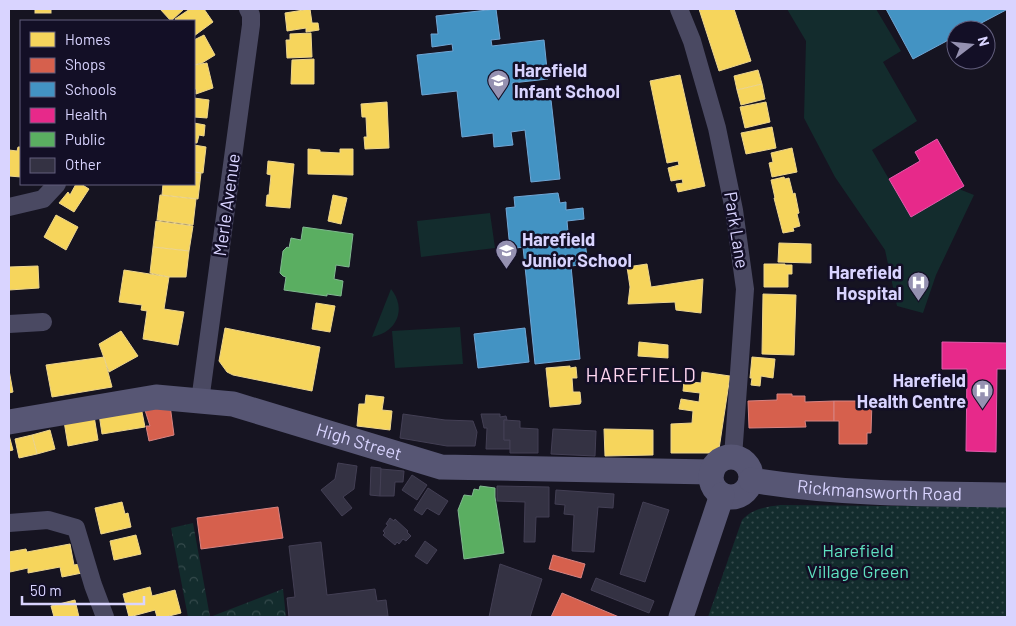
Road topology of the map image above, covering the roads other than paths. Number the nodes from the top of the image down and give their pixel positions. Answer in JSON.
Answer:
{"nodes":[{"id":1,"x":248,"y":9,"type":"edge"},
{"id":2,"x":679,"y":9,"type":"edge"},
{"id":3,"x":56,"y":185,"type":"edge"},
{"id":4,"x":9,"y":207,"type":"edge"},
{"id":5,"x":43,"y":322,"type":"dead end"},
{"id":6,"x":9,"y":324,"type":"edge"},
{"id":7,"x":200,"y":401,"type":"junction"},
{"id":8,"x":9,"y":422,"type":"edge"},
{"id":9,"x":733,"y":457,"type":"junction"},
{"id":10,"x":712,"y":472,"type":"junction"},
{"id":11,"x":751,"y":480,"type":"junction"},
{"id":12,"x":722,"y":495,"type":"junction"},
{"id":13,"x":1007,"y":495,"type":"edge"},
{"id":14,"x":9,"y":522,"type":"edge"},
{"id":15,"x":106,"y":617,"type":"edge"},
{"id":16,"x":681,"y":617,"type":"edge"}],
"edges":[{"from":1,"to":7,"type":"street","name":"Merle Avenue"},
{"from":2,"to":9,"type":"street","name":"Park Lane"},
{"from":3,"to":4,"type":"street"},
{"from":5,"to":6,"type":"street"},
{"from":7,"to":8,"type":"street","name":"High Street"},
{"from":7,"to":10,"type":"street","name":"High Street"},
{"from":9,"to":10,"type":"street"},
{"from":9,"to":11,"type":"street"},
{"from":10,"to":12,"type":"street"},
{"from":11,"to":12,"type":"street"},
{"from":11,"to":13,"type":"street","name":"Rickmansworth Road"},
{"from":12,"to":16,"type":"street"},
{"from":14,"to":15,"type":"street"}]}
